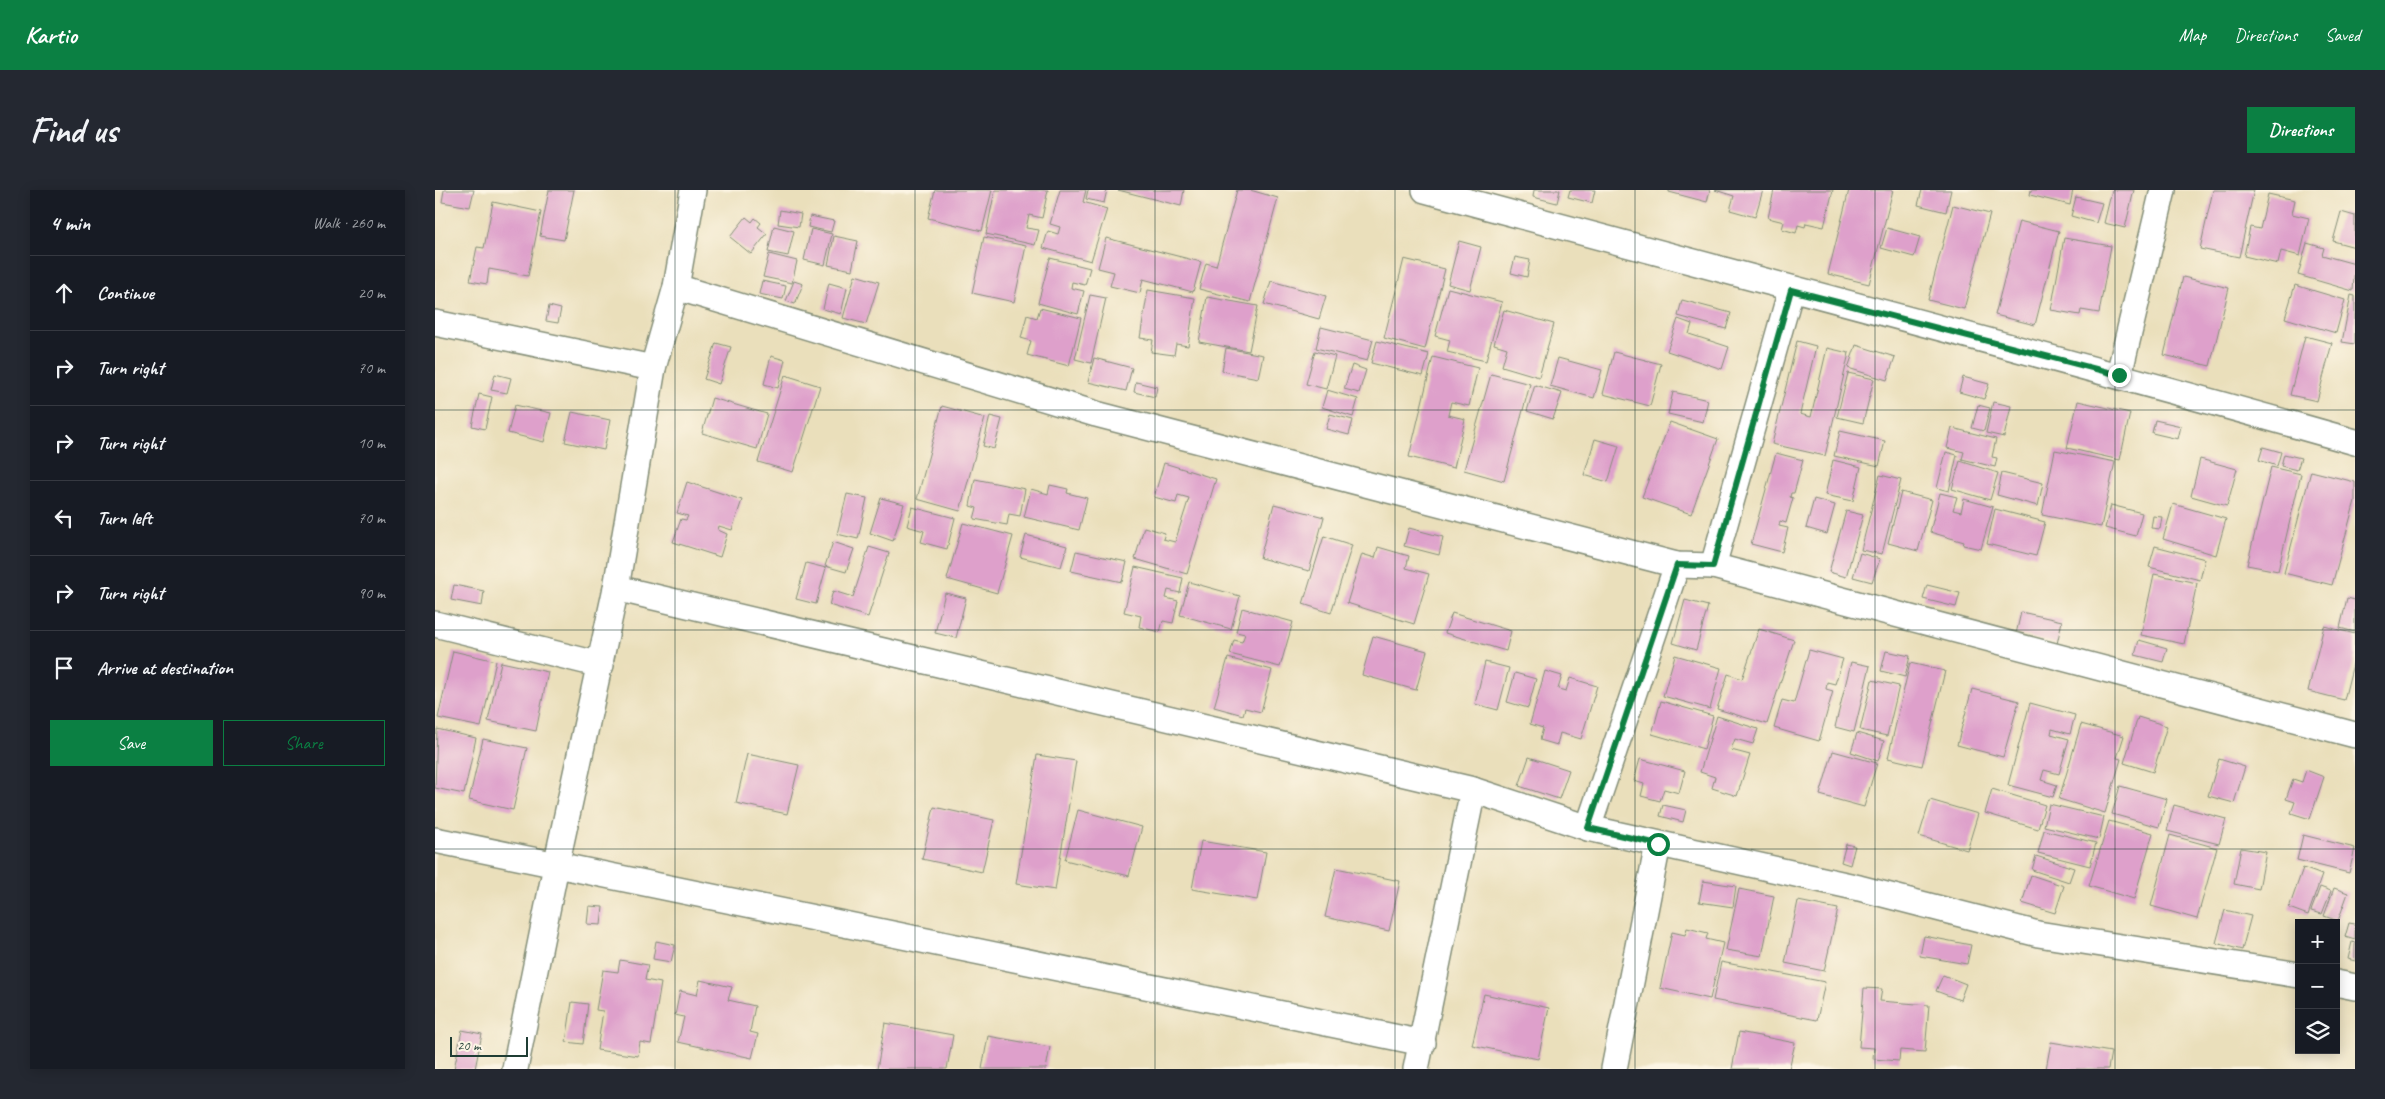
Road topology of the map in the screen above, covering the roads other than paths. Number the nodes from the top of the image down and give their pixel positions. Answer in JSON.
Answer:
{"nodes":[{"id":1,"x":693,"y":190,"type":"edge"},
{"id":2,"x":1425,"y":190,"type":"edge"},
{"id":3,"x":2163,"y":190,"type":"edge"},
{"id":4,"x":677,"y":287,"type":"junction"},
{"id":5,"x":1791,"y":290,"type":"junction"},
{"id":6,"x":435,"y":323,"type":"edge"},
{"id":7,"x":653,"y":368,"type":"junction"},
{"id":8,"x":2119,"y":375,"type":"junction"},
{"id":9,"x":2355,"y":442,"type":"edge"},
{"id":10,"x":1677,"y":565,"type":"junction"},
{"id":11,"x":1713,"y":566,"type":"junction"},
{"id":12,"x":616,"y":588,"type":"junction"},
{"id":13,"x":435,"y":624,"type":"edge"},
{"id":14,"x":601,"y":665,"type":"junction"},
{"id":15,"x":2355,"y":735,"type":"edge"},
{"id":16,"x":1473,"y":790,"type":"junction"},
{"id":17,"x":1588,"y":828,"type":"junction"},
{"id":18,"x":435,"y":840,"type":"edge"},
{"id":19,"x":1658,"y":844,"type":"junction"},
{"id":20,"x":556,"y":866,"type":"junction"},
{"id":21,"x":2295,"y":974,"type":"edge"},
{"id":22,"x":2340,"y":984,"type":"edge"},
{"id":23,"x":2355,"y":986,"type":"edge"},
{"id":24,"x":1423,"y":1043,"type":"junction"},
{"id":25,"x":515,"y":1069,"type":"edge"},
{"id":26,"x":1416,"y":1069,"type":"edge"},
{"id":27,"x":1614,"y":1069,"type":"edge"}],
"edges":[{"from":1,"to":4,"type":"street"},
{"from":2,"to":5,"type":"street"},
{"from":3,"to":8,"type":"street"},
{"from":4,"to":7,"type":"street"},
{"from":4,"to":10,"type":"street"},
{"from":5,"to":8,"type":"street"},
{"from":5,"to":11,"type":"street"},
{"from":6,"to":7,"type":"street"},
{"from":7,"to":12,"type":"street"},
{"from":8,"to":9,"type":"street"},
{"from":10,"to":11,"type":"street"},
{"from":10,"to":17,"type":"street"},
{"from":11,"to":15,"type":"street"},
{"from":12,"to":14,"type":"street"},
{"from":12,"to":16,"type":"street"},
{"from":13,"to":14,"type":"street"},
{"from":14,"to":20,"type":"street"},
{"from":16,"to":17,"type":"street"},
{"from":16,"to":24,"type":"street"},
{"from":17,"to":19,"type":"street"},
{"from":18,"to":20,"type":"street"},
{"from":19,"to":21,"type":"street"},
{"from":19,"to":27,"type":"street"},
{"from":20,"to":24,"type":"street"},
{"from":20,"to":25,"type":"street"},
{"from":22,"to":23,"type":"street"},
{"from":24,"to":26,"type":"street"}]}
